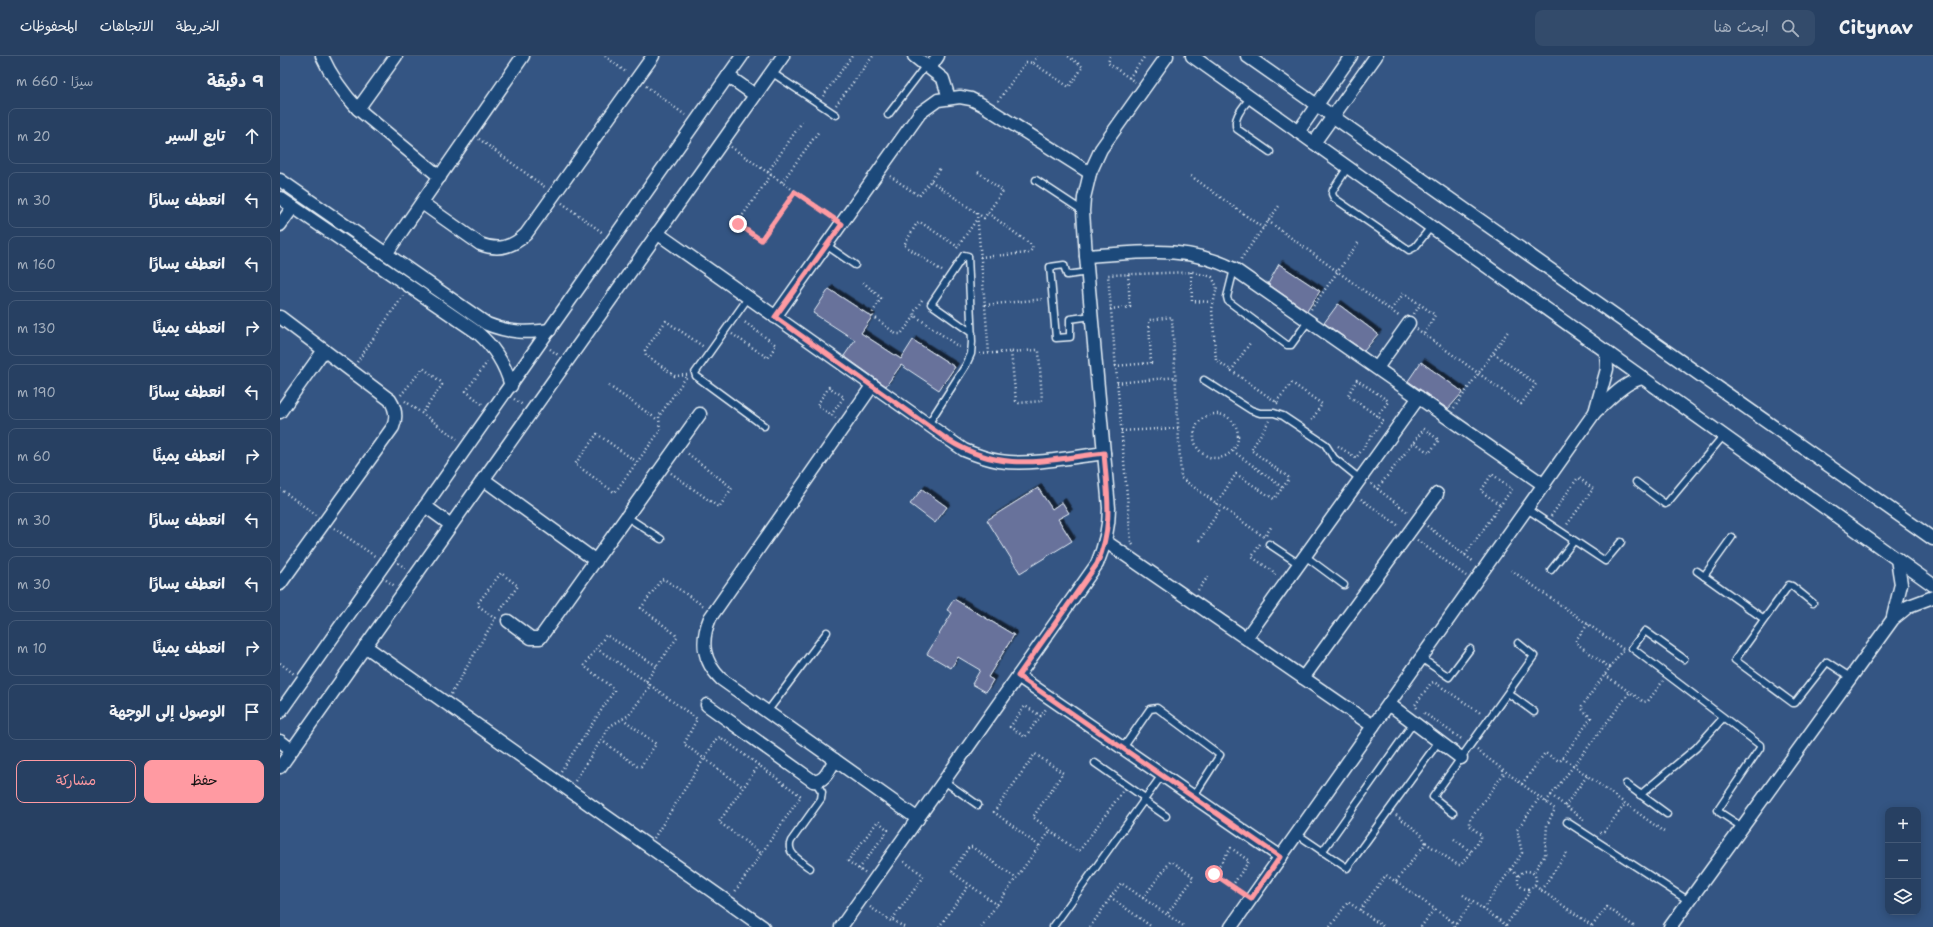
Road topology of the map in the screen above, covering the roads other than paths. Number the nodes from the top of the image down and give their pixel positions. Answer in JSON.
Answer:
{"nodes":[{"id":1,"x":322,"y":56,"type":"edge"},
{"id":2,"x":396,"y":56,"type":"edge"},
{"id":3,"x":523,"y":56,"type":"edge"},
{"id":4,"x":653,"y":56,"type":"edge"},
{"id":5,"x":742,"y":56,"type":"edge"},
{"id":6,"x":783,"y":56,"type":"edge"},
{"id":7,"x":914,"y":56,"type":"edge"},
{"id":8,"x":938,"y":56,"type":"edge"},
{"id":9,"x":1167,"y":56,"type":"edge"},
{"id":10,"x":1192,"y":56,"type":"edge"},
{"id":11,"x":1247,"y":56,"type":"edge"},
{"id":12,"x":1351,"y":56,"type":"edge"},
{"id":13,"x":1376,"y":56,"type":"edge"},
{"id":14,"x":1261,"y":60,"type":"edge"},
{"id":15,"x":928,"y":66,"type":"junction"},
{"id":16,"x":772,"y":72,"type":"junction"},
{"id":17,"x":728,"y":76,"type":"junction"},
{"id":18,"x":756,"y":95,"type":"junction"},
{"id":19,"x":949,"y":98,"type":"junction"},
{"id":20,"x":1250,"y":98,"type":"junction"},
{"id":21,"x":1316,"y":105,"type":"junction"},
{"id":22,"x":358,"y":109,"type":"junction"},
{"id":23,"x":834,"y":114,"type":"road end"},
{"id":24,"x":888,"y":115,"type":"dead end"},
{"id":25,"x":1333,"y":117,"type":"junction"},
{"id":26,"x":1298,"y":132,"type":"junction"},
{"id":27,"x":1314,"y":143,"type":"junction"},
{"id":28,"x":1270,"y":152,"type":"dead end"},
{"id":29,"x":1348,"y":167,"type":"junction"},
{"id":30,"x":1090,"y":173,"type":"junction"},
{"id":31,"x":440,"y":177,"type":"junction"},
{"id":32,"x":280,"y":180,"type":"edge"},
{"id":33,"x":1036,"y":180,"type":"dead end"},
{"id":34,"x":280,"y":198,"type":"edge"},
{"id":35,"x":422,"y":203,"type":"junction"},
{"id":36,"x":293,"y":207,"type":"junction"},
{"id":37,"x":1083,"y":210,"type":"junction"},
{"id":38,"x":324,"y":211,"type":"junction"},
{"id":39,"x":316,"y":222,"type":"junction"},
{"id":40,"x":280,"y":225,"type":"edge"},
{"id":41,"x":1431,"y":227,"type":"junction"},
{"id":42,"x":657,"y":233,"type":"junction"},
{"id":43,"x":826,"y":245,"type":"junction"},
{"id":44,"x":386,"y":254,"type":"junction"},
{"id":45,"x":1086,"y":256,"type":"junction"},
{"id":46,"x":855,"y":265,"type":"dead end"},
{"id":47,"x":1234,"y":269,"type":"junction"},
{"id":48,"x":1088,"y":272,"type":"junction"},
{"id":49,"x":748,"y":298,"type":"junction"},
{"id":50,"x":1092,"y":316,"type":"junction"},
{"id":51,"x":280,"y":317,"type":"edge"},
{"id":52,"x":775,"y":317,"type":"junction"},
{"id":53,"x":1307,"y":319,"type":"junction"},
{"id":54,"x":1409,"y":323,"type":"dead end"},
{"id":55,"x":550,"y":330,"type":"junction"},
{"id":56,"x":972,"y":333,"type":"junction"},
{"id":57,"x":324,"y":350,"type":"junction"},
{"id":58,"x":1606,"y":351,"type":"junction"},
{"id":59,"x":1377,"y":368,"type":"junction"},
{"id":60,"x":1643,"y":378,"type":"junction"},
{"id":61,"x":1204,"y":380,"type":"dead end"},
{"id":62,"x":872,"y":386,"type":"junction"},
{"id":63,"x":508,"y":389,"type":"junction"},
{"id":64,"x":1419,"y":397,"type":"junction"},
{"id":65,"x":280,"y":412,"type":"edge"},
{"id":66,"x":1595,"y":412,"type":"junction"},
{"id":67,"x":700,"y":414,"type":"dead end"},
{"id":68,"x":764,"y":426,"type":"dead end"},
{"id":69,"x":927,"y":426,"type":"junction"},
{"id":70,"x":1724,"y":435,"type":"junction"},
{"id":71,"x":1104,"y":453,"type":"junction"},
{"id":72,"x":483,"y":479,"type":"junction"},
{"id":73,"x":1360,"y":479,"type":"junction"},
{"id":74,"x":1636,"y":482,"type":"dead end"},
{"id":75,"x":1544,"y":485,"type":"junction"},
{"id":76,"x":1437,"y":494,"type":"dead end"},
{"id":77,"x":425,"y":506,"type":"junction"},
{"id":78,"x":1527,"y":509,"type":"junction"},
{"id":79,"x":627,"y":517,"type":"junction"},
{"id":80,"x":451,"y":525,"type":"junction"},
{"id":81,"x":1732,"y":537,"type":"dead end"},
{"id":82,"x":661,"y":539,"type":"dead end"},
{"id":83,"x":1933,"y":539,"type":"edge"},
{"id":84,"x":1105,"y":541,"type":"junction"},
{"id":85,"x":1574,"y":541,"type":"junction"},
{"id":86,"x":1621,"y":542,"type":"dead end"},
{"id":87,"x":1269,"y":544,"type":"dead end"},
{"id":88,"x":1897,"y":559,"type":"junction"},
{"id":89,"x":1302,"y":560,"type":"junction"},
{"id":90,"x":596,"y":561,"type":"junction"},
{"id":91,"x":1551,"y":570,"type":"dead end"},
{"id":92,"x":1697,"y":571,"type":"dead end"},
{"id":93,"x":1704,"y":576,"type":"junction"},
{"id":94,"x":280,"y":584,"type":"edge"},
{"id":95,"x":1344,"y":584,"type":"dead end"},
{"id":96,"x":1933,"y":585,"type":"edge"},
{"id":97,"x":1933,"y":597,"type":"edge"},
{"id":98,"x":1813,"y":603,"type":"dead end"},
{"id":99,"x":1764,"y":619,"type":"junction"},
{"id":100,"x":1893,"y":619,"type":"junction"},
{"id":101,"x":508,"y":621,"type":"dead end"},
{"id":102,"x":827,"y":632,"type":"dead end"},
{"id":103,"x":1246,"y":638,"type":"junction"},
{"id":104,"x":1518,"y":642,"type":"dead end"},
{"id":105,"x":365,"y":646,"type":"junction"},
{"id":106,"x":1470,"y":649,"type":"dead end"},
{"id":107,"x":1421,"y":658,"type":"junction"},
{"id":108,"x":1684,"y":659,"type":"dead end"},
{"id":109,"x":1018,"y":676,"type":"junction"},
{"id":110,"x":1850,"y":677,"type":"junction"},
{"id":111,"x":1303,"y":678,"type":"junction"},
{"id":112,"x":1508,"y":693,"type":"junction"},
{"id":113,"x":1389,"y":704,"type":"junction"},
{"id":114,"x":707,"y":705,"type":"dead end"},
{"id":115,"x":280,"y":712,"type":"edge"},
{"id":116,"x":767,"y":712,"type":"junction"},
{"id":117,"x":1534,"y":712,"type":"dead end"},
{"id":118,"x":1723,"y":718,"type":"junction"},
{"id":119,"x":1414,"y":722,"type":"junction"},
{"id":120,"x":1373,"y":726,"type":"junction"},
{"id":121,"x":280,"y":741,"type":"edge"},
{"id":122,"x":1438,"y":741,"type":"junction"},
{"id":123,"x":1122,"y":748,"type":"junction"},
{"id":124,"x":292,"y":750,"type":"junction"},
{"id":125,"x":1461,"y":758,"type":"junction"},
{"id":126,"x":835,"y":760,"type":"junction"},
{"id":127,"x":1095,"y":763,"type":"dead end"},
{"id":128,"x":280,"y":767,"type":"edge"},
{"id":129,"x":1162,"y":775,"type":"junction"},
{"id":130,"x":815,"y":781,"type":"junction"},
{"id":131,"x":944,"y":781,"type":"junction"},
{"id":132,"x":1626,"y":784,"type":"dead end"},
{"id":133,"x":1640,"y":795,"type":"junction"},
{"id":134,"x":1193,"y":796,"type":"junction"},
{"id":135,"x":1144,"y":799,"type":"junction"},
{"id":136,"x":978,"y":805,"type":"dead end"},
{"id":137,"x":1453,"y":813,"type":"dead end"},
{"id":138,"x":1667,"y":814,"type":"dead end"},
{"id":139,"x":1166,"y":816,"type":"dead end"},
{"id":140,"x":918,"y":819,"type":"junction"},
{"id":141,"x":1567,"y":822,"type":"dead end"},
{"id":142,"x":1742,"y":827,"type":"junction"},
{"id":143,"x":1297,"y":834,"type":"junction"},
{"id":144,"x":1322,"y":852,"type":"junction"},
{"id":145,"x":1280,"y":857,"type":"junction"},
{"id":146,"x":810,"y":868,"type":"dead end"},
{"id":147,"x":1689,"y":901,"type":"junction"},
{"id":148,"x":763,"y":927,"type":"edge"},
{"id":149,"x":841,"y":927,"type":"edge"},
{"id":150,"x":1053,"y":927,"type":"edge"},
{"id":151,"x":1231,"y":927,"type":"edge"},
{"id":152,"x":1670,"y":927,"type":"edge"}],
"edges":[{"from":1,"to":22,"type":"street"},
{"from":2,"to":22,"type":"street"},
{"from":3,"to":31,"type":"street"},
{"from":4,"to":35,"type":"street"},
{"from":5,"to":17,"type":"street"},
{"from":6,"to":16,"type":"street"},
{"from":7,"to":15,"type":"street"},
{"from":8,"to":15,"type":"street"},
{"from":9,"to":30,"type":"street"},
{"from":10,"to":20,"type":"street"},
{"from":11,"to":14,"type":"street"},
{"from":12,"to":21,"type":"street"},
{"from":13,"to":25,"type":"street"},
{"from":14,"to":21,"type":"street"},
{"from":15,"to":19,"type":"street"},
{"from":15,"to":24,"type":"lane"},
{"from":16,"to":18,"type":"street"},
{"from":16,"to":23,"type":"lane"},
{"from":17,"to":18,"type":"street"},
{"from":17,"to":55,"type":"street"},
{"from":18,"to":42,"type":"street"},
{"from":19,"to":30,"type":"street"},
{"from":19,"to":43,"type":"street"},
{"from":20,"to":26,"type":"street"},
{"from":20,"to":28,"type":"lane"},
{"from":21,"to":25,"type":"street"},
{"from":21,"to":26,"type":"street"},
{"from":22,"to":31,"type":"street"},
{"from":25,"to":27,"type":"street"},
{"from":25,"to":83,"type":"street"},
{"from":26,"to":27,"type":"street"},
{"from":27,"to":29,"type":"street"},
{"from":29,"to":41,"type":"street"},
{"from":29,"to":41,"type":"lane"},
{"from":30,"to":37,"type":"street"},
{"from":31,"to":35,"type":"street"},
{"from":32,"to":38,"type":"street"},
{"from":33,"to":37,"type":"lane"},
{"from":34,"to":36,"type":"street"},
{"from":35,"to":44,"type":"street"},
{"from":36,"to":39,"type":"street"},
{"from":36,"to":40,"type":"street"},
{"from":37,"to":45,"type":"street"},
{"from":38,"to":39,"type":"street"},
{"from":38,"to":44,"type":"street"},
{"from":39,"to":63,"type":"street"},
{"from":41,"to":58,"type":"street"},
{"from":42,"to":49,"type":"street"},
{"from":42,"to":72,"type":"street"},
{"from":43,"to":46,"type":"lane"},
{"from":43,"to":52,"type":"street"},
{"from":44,"to":55,"type":"street"},
{"from":45,"to":47,"type":"street"},
{"from":45,"to":48,"type":"street"},
{"from":47,"to":53,"type":"street"},
{"from":47,"to":53,"type":"lane"},
{"from":48,"to":50,"type":"street"},
{"from":48,"to":50,"type":"lane"},
{"from":49,"to":52,"type":"street"},
{"from":49,"to":68,"type":"lane"},
{"from":50,"to":71,"type":"street"},
{"from":51,"to":57,"type":"street"},
{"from":52,"to":62,"type":"street"},
{"from":53,"to":59,"type":"street"},
{"from":54,"to":59,"type":"street"},
{"from":55,"to":63,"type":"street"},
{"from":56,"to":56,"type":"lane"},
{"from":56,"to":69,"type":"lane"},
{"from":57,"to":65,"type":"street"},
{"from":57,"to":94,"type":"street"},
{"from":58,"to":60,"type":"street"},
{"from":58,"to":66,"type":"street"},
{"from":59,"to":64,"type":"street"},
{"from":60,"to":66,"type":"street"},
{"from":60,"to":70,"type":"street"},
{"from":61,"to":73,"type":"lane"},
{"from":62,"to":69,"type":"street"},
{"from":62,"to":116,"type":"street"},
{"from":63,"to":77,"type":"street"},
{"from":64,"to":73,"type":"street"},
{"from":64,"to":75,"type":"street"},
{"from":66,"to":75,"type":"street"},
{"from":67,"to":79,"type":"street"},
{"from":69,"to":71,"type":"street"},
{"from":70,"to":74,"type":"lane"},
{"from":70,"to":88,"type":"street"},
{"from":71,"to":84,"type":"street"},
{"from":72,"to":80,"type":"street"},
{"from":72,"to":90,"type":"street"},
{"from":73,"to":89,"type":"street"},
{"from":75,"to":78,"type":"street"},
{"from":76,"to":111,"type":"street"},
{"from":77,"to":80,"type":"street"},
{"from":77,"to":115,"type":"street"},
{"from":78,"to":85,"type":"lane"},
{"from":78,"to":107,"type":"street"},
{"from":79,"to":82,"type":"lane"},
{"from":79,"to":90,"type":"street"},
{"from":80,"to":105,"type":"street"},
{"from":81,"to":93,"type":"lane"},
{"from":84,"to":103,"type":"street"},
{"from":84,"to":109,"type":"street"},
{"from":85,"to":86,"type":"lane"},
{"from":85,"to":91,"type":"lane"},
{"from":87,"to":89,"type":"lane"},
{"from":88,"to":96,"type":"street"},
{"from":88,"to":100,"type":"street"},
{"from":89,"to":95,"type":"lane"},
{"from":89,"to":103,"type":"street"},
{"from":90,"to":101,"type":"street"},
{"from":92,"to":93,"type":"lane"},
{"from":93,"to":99,"type":"lane"},
{"from":97,"to":100,"type":"street"},
{"from":98,"to":99,"type":"lane"},
{"from":99,"to":110,"type":"lane"},
{"from":100,"to":110,"type":"street"},
{"from":102,"to":116,"type":"lane"},
{"from":103,"to":111,"type":"street"},
{"from":104,"to":112,"type":"lane"},
{"from":105,"to":124,"type":"street"},
{"from":105,"to":148,"type":"street"},
{"from":106,"to":107,"type":"lane"},
{"from":107,"to":113,"type":"street"},
{"from":108,"to":118,"type":"lane"},
{"from":109,"to":123,"type":"street"},
{"from":109,"to":131,"type":"street"},
{"from":110,"to":142,"type":"street"},
{"from":111,"to":120,"type":"street"},
{"from":112,"to":117,"type":"lane"},
{"from":112,"to":125,"type":"lane"},
{"from":113,"to":119,"type":"street"},
{"from":113,"to":120,"type":"street"},
{"from":114,"to":130,"type":"street"},
{"from":116,"to":126,"type":"street"},
{"from":118,"to":133,"type":"lane"},
{"from":118,"to":142,"type":"lane"},
{"from":119,"to":122,"type":"street"},
{"from":119,"to":144,"type":"lane"},
{"from":120,"to":143,"type":"street"},
{"from":121,"to":124,"type":"street"},
{"from":122,"to":125,"type":"street"},
{"from":122,"to":144,"type":"lane"},
{"from":123,"to":129,"type":"street"},
{"from":123,"to":134,"type":"lane"},
{"from":124,"to":128,"type":"street"},
{"from":125,"to":137,"type":"lane"},
{"from":126,"to":130,"type":"street"},
{"from":126,"to":140,"type":"street"},
{"from":127,"to":135,"type":"lane"},
{"from":129,"to":134,"type":"street"},
{"from":129,"to":135,"type":"lane"},
{"from":130,"to":146,"type":"lane"},
{"from":131,"to":136,"type":"lane"},
{"from":131,"to":140,"type":"street"},
{"from":132,"to":133,"type":"lane"},
{"from":133,"to":138,"type":"lane"},
{"from":134,"to":145,"type":"street"},
{"from":135,"to":139,"type":"lane"},
{"from":135,"to":150,"type":"lane"},
{"from":140,"to":149,"type":"street"},
{"from":141,"to":147,"type":"lane"},
{"from":142,"to":147,"type":"street"},
{"from":143,"to":144,"type":"lane"},
{"from":143,"to":145,"type":"street"},
{"from":145,"to":151,"type":"street"},
{"from":147,"to":152,"type":"street"}]}
